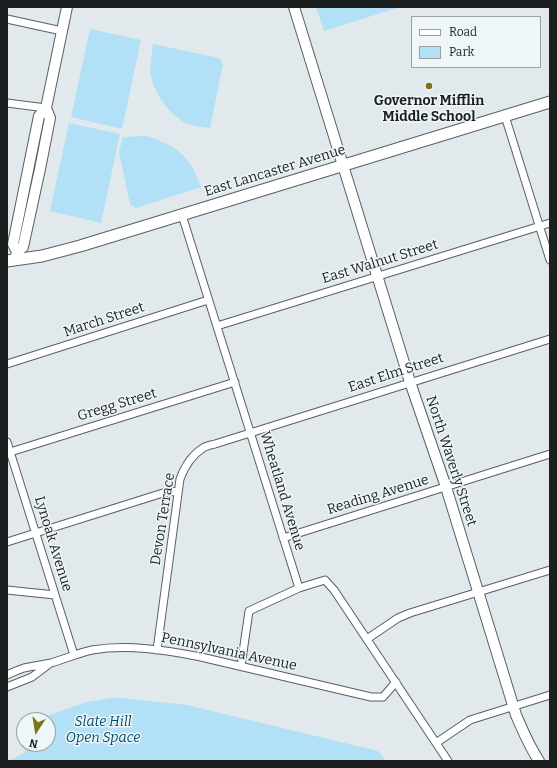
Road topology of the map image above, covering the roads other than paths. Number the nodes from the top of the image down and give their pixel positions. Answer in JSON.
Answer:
{"nodes":[{"id":1,"x":67,"y":7,"type":"edge"},
{"id":2,"x":294,"y":7,"type":"edge"},
{"id":3,"x":7,"y":19,"type":"edge"},
{"id":4,"x":62,"y":31,"type":"junction"},
{"id":5,"x":550,"y":102,"type":"edge"},
{"id":6,"x":7,"y":103,"type":"edge"},
{"id":7,"x":46,"y":108,"type":"junction"},
{"id":8,"x":505,"y":116,"type":"junction"},
{"id":9,"x":343,"y":166,"type":"junction"},
{"id":10,"x":182,"y":215,"type":"junction"},
{"id":11,"x":550,"y":223,"type":"edge"},
{"id":12,"x":540,"y":226,"type":"junction"},
{"id":13,"x":13,"y":257,"type":"edge"},
{"id":14,"x":550,"y":260,"type":"edge"},
{"id":15,"x":378,"y":276,"type":"junction"},
{"id":16,"x":208,"y":300,"type":"junction"},
{"id":17,"x":217,"y":326,"type":"junction"},
{"id":18,"x":550,"y":339,"type":"edge"},
{"id":19,"x":7,"y":364,"type":"edge"},
{"id":20,"x":235,"y":382,"type":"junction"},
{"id":21,"x":410,"y":382,"type":"junction"},
{"id":22,"x":250,"y":433,"type":"junction"},
{"id":23,"x":7,"y":442,"type":"edge"},
{"id":24,"x":9,"y":452,"type":"edge"},
{"id":25,"x":550,"y":454,"type":"edge"},
{"id":26,"x":446,"y":487,"type":"junction"},
{"id":27,"x":178,"y":491,"type":"junction"},
{"id":28,"x":35,"y":532,"type":"junction"},
{"id":29,"x":283,"y":538,"type":"junction"},
{"id":30,"x":7,"y":542,"type":"edge"},
{"id":31,"x":550,"y":570,"type":"edge"},
{"id":32,"x":299,"y":588,"type":"junction"},
{"id":33,"x":7,"y":590,"type":"edge"},
{"id":34,"x":478,"y":592,"type":"junction"},
{"id":35,"x":55,"y":595,"type":"junction"},
{"id":36,"x":367,"y":639,"type":"junction"},
{"id":37,"x":157,"y":650,"type":"junction"},
{"id":38,"x":74,"y":655,"type":"junction"},
{"id":39,"x":50,"y":663,"type":"junction"},
{"id":40,"x":241,"y":666,"type":"junction"},
{"id":41,"x":7,"y":675,"type":"edge"},
{"id":42,"x":396,"y":682,"type":"junction"},
{"id":43,"x":7,"y":687,"type":"edge"},
{"id":44,"x":550,"y":695,"type":"edge"},
{"id":45,"x":514,"y":706,"type":"junction"},
{"id":46,"x":436,"y":743,"type":"junction"},
{"id":47,"x":448,"y":761,"type":"edge"},
{"id":48,"x":539,"y":761,"type":"edge"}],
"edges":[{"from":1,"to":4,"type":"street"},
{"from":2,"to":9,"type":"street","name":"North Waverly Street"},
{"from":3,"to":4,"type":"street"},
{"from":4,"to":7,"type":"street"},
{"from":5,"to":8,"type":"main road","name":"East Lancaster Avenue"},
{"from":6,"to":7,"type":"street"},
{"from":7,"to":13,"type":"street"},
{"from":8,"to":9,"type":"main road","name":"East Lancaster Avenue"},
{"from":8,"to":12,"type":"street"},
{"from":9,"to":10,"type":"main road","name":"East Lancaster Avenue"},
{"from":9,"to":15,"type":"street","name":"North Waverly Street"},
{"from":10,"to":13,"type":"main road","name":"East Lancaster Avenue"},
{"from":10,"to":16,"type":"street","name":"Wheatland Avenue"},
{"from":11,"to":12,"type":"street","name":"East Walnut Street"},
{"from":12,"to":14,"type":"street"},
{"from":12,"to":15,"type":"street","name":"East Walnut Street"},
{"from":15,"to":17,"type":"street","name":"East Walnut Street"},
{"from":15,"to":21,"type":"street","name":"North Waverly Street"},
{"from":16,"to":17,"type":"street","name":"Wheatland Avenue"},
{"from":16,"to":19,"type":"street","name":"March Street"},
{"from":17,"to":20,"type":"street","name":"Wheatland Avenue"},
{"from":18,"to":21,"type":"street","name":"East Elm Street"},
{"from":20,"to":22,"type":"street","name":"Wheatland Avenue"},
{"from":20,"to":24,"type":"street","name":"Gregg Street"},
{"from":21,"to":22,"type":"street","name":"East Elm Street"},
{"from":21,"to":26,"type":"street","name":"North Waverly Street"},
{"from":22,"to":27,"type":"street","name":"Devon Terrace"},
{"from":22,"to":29,"type":"street","name":"Wheatland Avenue"},
{"from":23,"to":24,"type":"street","name":"Lynoak Avenue"},
{"from":24,"to":28,"type":"street","name":"Lynoak Avenue"},
{"from":25,"to":26,"type":"street","name":"Reading Avenue"},
{"from":26,"to":29,"type":"street","name":"Reading Avenue"},
{"from":26,"to":34,"type":"street","name":"North Waverly Street"},
{"from":27,"to":28,"type":"street"},
{"from":27,"to":37,"type":"street","name":"Devon Terrace"},
{"from":28,"to":30,"type":"street"},
{"from":28,"to":35,"type":"street","name":"Lynoak Avenue"},
{"from":29,"to":32,"type":"street","name":"Wheatland Avenue"},
{"from":31,"to":34,"type":"street"},
{"from":32,"to":36,"type":"street"},
{"from":32,"to":40,"type":"street"},
{"from":33,"to":35,"type":"street"},
{"from":34,"to":36,"type":"street"},
{"from":34,"to":45,"type":"street","name":"North Waverly Street"},
{"from":35,"to":38,"type":"street","name":"Lynoak Avenue"},
{"from":36,"to":42,"type":"street"},
{"from":37,"to":38,"type":"street","name":"Pennsylvania Avenue"},
{"from":37,"to":40,"type":"street","name":"Pennsylvania Avenue"},
{"from":38,"to":39,"type":"street","name":"Pennsylvania Avenue"},
{"from":39,"to":41,"type":"street"},
{"from":39,"to":43,"type":"street"},
{"from":40,"to":42,"type":"street","name":"Pennsylvania Avenue"},
{"from":42,"to":46,"type":"street"},
{"from":44,"to":45,"type":"street"},
{"from":45,"to":46,"type":"street"},
{"from":45,"to":48,"type":"street","name":"North Waverly Street"},
{"from":46,"to":47,"type":"street"}]}
